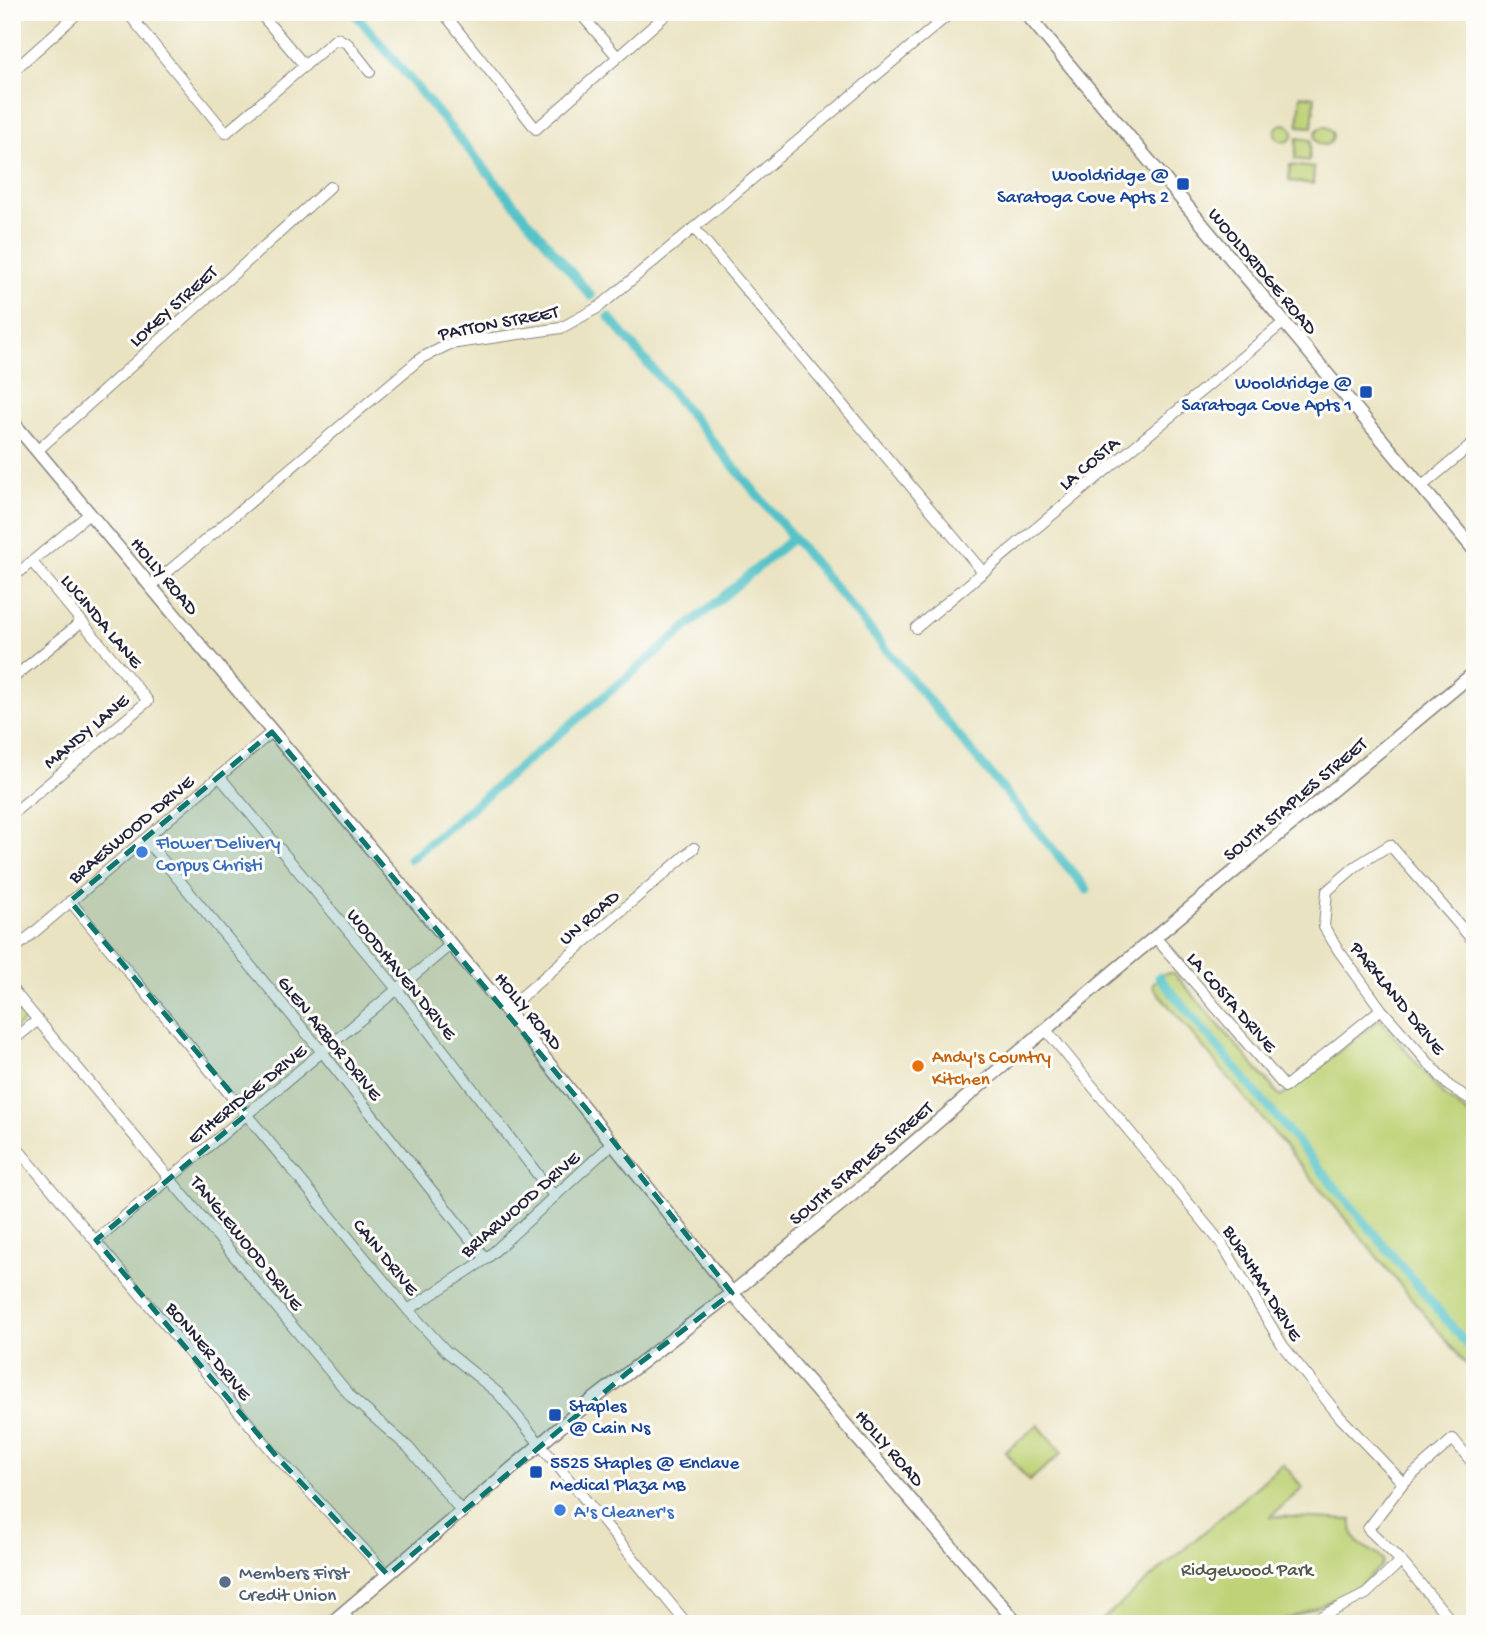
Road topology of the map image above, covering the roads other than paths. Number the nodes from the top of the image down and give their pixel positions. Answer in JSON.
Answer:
{"nodes":[{"id":1,"x":79,"y":12,"type":"edge"},
{"id":2,"x":127,"y":12,"type":"edge"},
{"id":3,"x":259,"y":12,"type":"edge"},
{"id":4,"x":443,"y":12,"type":"edge"},
{"id":5,"x":579,"y":12,"type":"edge"},
{"id":6,"x":669,"y":12,"type":"edge"},
{"id":7,"x":952,"y":12,"type":"edge"},
{"id":8,"x":1025,"y":12,"type":"edge"},
{"id":9,"x":616,"y":55,"type":"junction"},
{"id":10,"x":305,"y":66,"type":"junction"},
{"id":11,"x":12,"y":72,"type":"edge"},
{"id":12,"x":370,"y":72,"type":"dead end"},
{"id":13,"x":330,"y":187,"type":"dead end"},
{"id":14,"x":694,"y":228,"type":"junction"},
{"id":15,"x":1283,"y":323,"type":"junction"},
{"id":16,"x":12,"y":421,"type":"edge"},
{"id":17,"x":1475,"y":442,"type":"edge"},
{"id":18,"x":38,"y":450,"type":"junction"},
{"id":19,"x":1421,"y":487,"type":"junction"},
{"id":20,"x":89,"y":514,"type":"junction"},
{"id":21,"x":1475,"y":551,"type":"edge"},
{"id":22,"x":32,"y":562,"type":"junction"},
{"id":23,"x":983,"y":572,"type":"junction"},
{"id":24,"x":12,"y":578,"type":"edge"},
{"id":25,"x":151,"y":586,"type":"junction"},
{"id":26,"x":81,"y":622,"type":"junction"},
{"id":27,"x":916,"y":628,"type":"dead end"},
{"id":28,"x":1475,"y":672,"type":"edge"},
{"id":29,"x":12,"y":678,"type":"edge"},
{"id":30,"x":148,"y":701,"type":"joint"},
{"id":31,"x":272,"y":732,"type":"junction"},
{"id":32,"x":219,"y":776,"type":"junction"},
{"id":33,"x":12,"y":814,"type":"edge"},
{"id":34,"x":145,"y":839,"type":"junction"},
{"id":35,"x":694,"y":848,"type":"dead end"},
{"id":36,"x":70,"y":901,"type":"junction"},
{"id":37,"x":1155,"y":937,"type":"junction"},
{"id":38,"x":1475,"y":943,"type":"edge"},
{"id":39,"x":449,"y":946,"type":"junction"},
{"id":40,"x":12,"y":951,"type":"edge"},
{"id":41,"x":396,"y":988,"type":"junction"},
{"id":42,"x":12,"y":989,"type":"edge"},
{"id":43,"x":1381,"y":1009,"type":"junction"},
{"id":44,"x":506,"y":1010,"type":"junction"},
{"id":45,"x":38,"y":1020,"type":"junction"},
{"id":46,"x":1047,"y":1031,"type":"junction"},
{"id":47,"x":12,"y":1041,"type":"edge"},
{"id":48,"x":323,"y":1053,"type":"junction"},
{"id":49,"x":1475,"y":1102,"type":"edge"},
{"id":50,"x":248,"y":1113,"type":"junction"},
{"id":51,"x":12,"y":1142,"type":"edge"},
{"id":52,"x":614,"y":1142,"type":"junction"},
{"id":53,"x":171,"y":1176,"type":"junction"},
{"id":54,"x":554,"y":1196,"type":"junction"},
{"id":55,"x":96,"y":1240,"type":"junction"},
{"id":56,"x":486,"y":1259,"type":"junction"},
{"id":57,"x":732,"y":1293,"type":"junction"},
{"id":58,"x":408,"y":1310,"type":"junction"},
{"id":59,"x":539,"y":1446,"type":"junction"},
{"id":60,"x":1475,"y":1466,"type":"edge"},
{"id":61,"x":1403,"y":1483,"type":"junction"},
{"id":62,"x":462,"y":1512,"type":"junction"},
{"id":63,"x":1401,"y":1561,"type":"junction"},
{"id":64,"x":388,"y":1574,"type":"junction"},
{"id":65,"x":343,"y":1613,"type":"junction"},
{"id":66,"x":1325,"y":1620,"type":"edge"},
{"id":67,"x":330,"y":1624,"type":"edge"},
{"id":68,"x":352,"y":1624,"type":"edge"},
{"id":69,"x":687,"y":1624,"type":"edge"},
{"id":70,"x":1018,"y":1624,"type":"edge"},
{"id":71,"x":1306,"y":1624,"type":"edge"},
{"id":72,"x":1454,"y":1624,"type":"edge"}],
"edges":[{"from":1,"to":11,"type":"street"},
{"from":2,"to":10,"type":"street"},
{"from":3,"to":10,"type":"street"},
{"from":4,"to":9,"type":"street"},
{"from":5,"to":9,"type":"street"},
{"from":6,"to":9,"type":"street"},
{"from":7,"to":14,"type":"street","name":"PATTON STREET"},
{"from":8,"to":15,"type":"main road","name":"WOOLDRIDGE ROAD"},
{"from":10,"to":12,"type":"street"},
{"from":13,"to":18,"type":"street","name":"LOKEY STREET"},
{"from":14,"to":23,"type":"street"},
{"from":14,"to":25,"type":"street","name":"PATTON STREET"},
{"from":15,"to":19,"type":"main road","name":"WOOLDRIDGE ROAD"},
{"from":15,"to":23,"type":"street","name":"LA COSTA"},
{"from":16,"to":18,"type":"main road","name":"HOLLY ROAD"},
{"from":17,"to":19,"type":"street"},
{"from":18,"to":20,"type":"main road","name":"HOLLY ROAD"},
{"from":19,"to":21,"type":"main road","name":"WOOLDRIDGE ROAD"},
{"from":20,"to":22,"type":"street"},
{"from":20,"to":25,"type":"main road","name":"HOLLY ROAD"},
{"from":22,"to":24,"type":"street"},
{"from":22,"to":26,"type":"street","name":"LUCINDA LANE"},
{"from":23,"to":27,"type":"street","name":"LA COSTA"},
{"from":25,"to":31,"type":"main road","name":"HOLLY ROAD"},
{"from":26,"to":29,"type":"street"},
{"from":26,"to":30,"type":"street","name":"LUCINDA LANE"},
{"from":28,"to":37,"type":"main road","name":"SOUTH STAPLES STREET"},
{"from":30,"to":33,"type":"street","name":"MANDY LANE"},
{"from":31,"to":32,"type":"street","name":"BRAESWOOD DRIVE"},
{"from":31,"to":39,"type":"main road","name":"HOLLY ROAD"},
{"from":32,"to":34,"type":"street","name":"BRAESWOOD DRIVE"},
{"from":32,"to":41,"type":"street","name":"WOODHAVEN DRIVE"},
{"from":34,"to":36,"type":"street","name":"BRAESWOOD DRIVE"},
{"from":34,"to":48,"type":"street","name":"GLEN ARBOR DRIVE"},
{"from":35,"to":44,"type":"street","name":"UN ROAD"},
{"from":36,"to":40,"type":"street","name":"BRAESWOOD DRIVE"},
{"from":36,"to":50,"type":"street","name":"CAIN DRIVE"},
{"from":37,"to":43,"type":"street","name":"LA COSTA DRIVE"},
{"from":37,"to":46,"type":"main road","name":"SOUTH STAPLES STREET"},
{"from":38,"to":43,"type":"street","name":"PARKLAND DRIVE"},
{"from":39,"to":41,"type":"street","name":"ETHERIDGE DRIVE"},
{"from":39,"to":44,"type":"main road","name":"HOLLY ROAD"},
{"from":41,"to":48,"type":"street","name":"ETHERIDGE DRIVE"},
{"from":41,"to":54,"type":"street","name":"WOODHAVEN DRIVE"},
{"from":42,"to":45,"type":"street","name":"TANGLEWOOD DRIVE"},
{"from":43,"to":49,"type":"street","name":"PARKLAND DRIVE"},
{"from":44,"to":52,"type":"main road","name":"HOLLY ROAD"},
{"from":45,"to":47,"type":"street"},
{"from":45,"to":53,"type":"street","name":"TANGLEWOOD DRIVE"},
{"from":46,"to":57,"type":"main road","name":"SOUTH STAPLES STREET"},
{"from":46,"to":61,"type":"street","name":"BURNHAM DRIVE"},
{"from":48,"to":50,"type":"street","name":"ETHERIDGE DRIVE"},
{"from":48,"to":56,"type":"street","name":"GLEN ARBOR DRIVE"},
{"from":50,"to":53,"type":"street","name":"ETHERIDGE DRIVE"},
{"from":50,"to":58,"type":"street","name":"CAIN DRIVE"},
{"from":51,"to":55,"type":"street","name":"BONNER DRIVE"},
{"from":52,"to":54,"type":"street","name":"BRIARWOOD DRIVE"},
{"from":52,"to":57,"type":"main road","name":"HOLLY ROAD"},
{"from":53,"to":55,"type":"street","name":"ETHERIDGE DRIVE"},
{"from":53,"to":62,"type":"street","name":"TANGLEWOOD DRIVE"},
{"from":54,"to":56,"type":"street","name":"BRIARWOOD DRIVE"},
{"from":55,"to":64,"type":"street","name":"BONNER DRIVE"},
{"from":56,"to":58,"type":"street","name":"BRIARWOOD DRIVE"},
{"from":57,"to":59,"type":"main road","name":"SOUTH STAPLES STREET"},
{"from":57,"to":70,"type":"main road","name":"HOLLY ROAD"},
{"from":58,"to":59,"type":"street","name":"CAIN DRIVE"},
{"from":59,"to":62,"type":"main road","name":"SOUTH STAPLES STREET"},
{"from":59,"to":69,"type":"street","name":"CAIN DRIVE"},
{"from":60,"to":61,"type":"street"},
{"from":61,"to":63,"type":"street"},
{"from":62,"to":64,"type":"main road","name":"SOUTH STAPLES STREET"},
{"from":63,"to":66,"type":"street"},
{"from":63,"to":72,"type":"street"},
{"from":64,"to":65,"type":"main road","name":"SOUTH STAPLES STREET"},
{"from":65,"to":67,"type":"main road","name":"SOUTH STAPLES STREET"},
{"from":65,"to":68,"type":"street"},
{"from":66,"to":71,"type":"street"}]}
